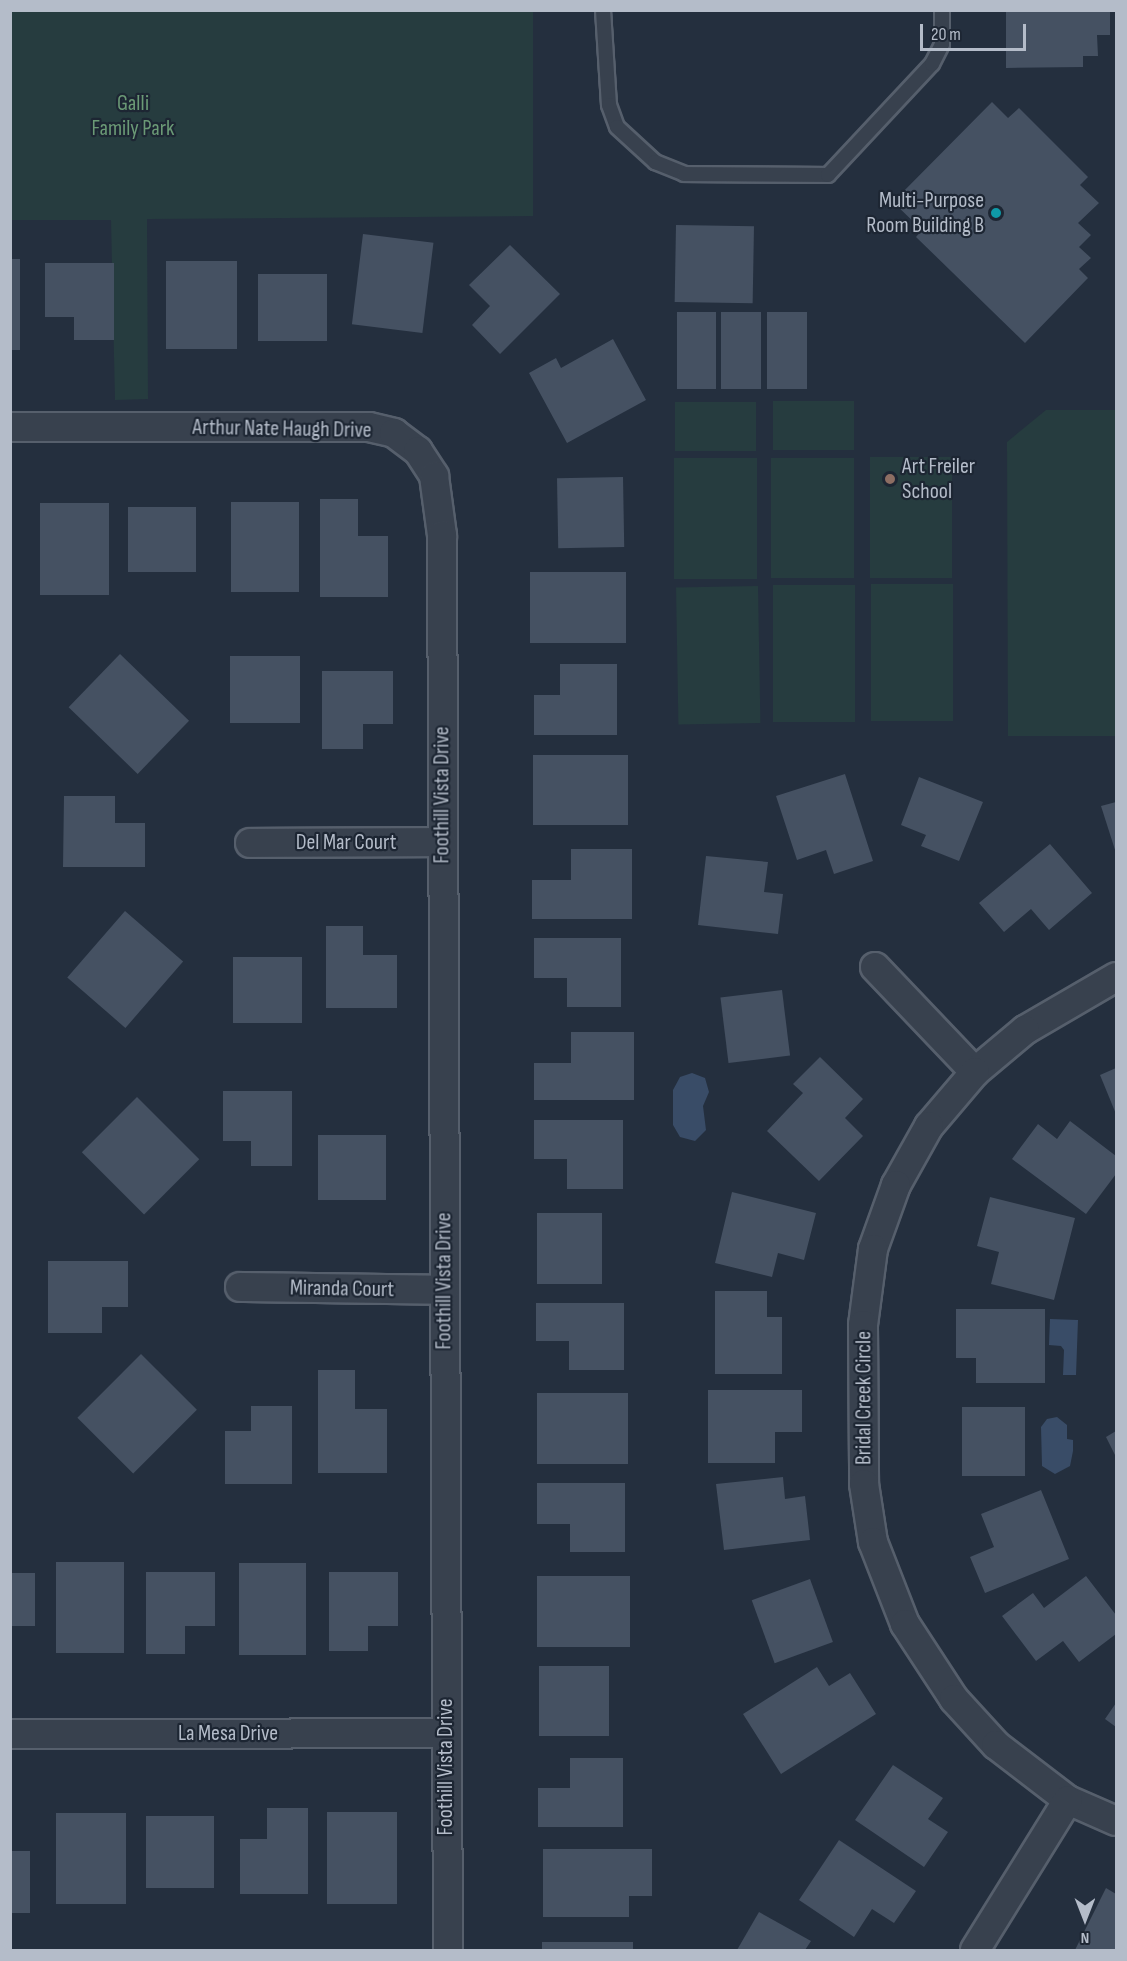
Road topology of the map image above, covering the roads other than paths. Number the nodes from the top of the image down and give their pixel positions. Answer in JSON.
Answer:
{"nodes":[{"id":1,"x":603,"y":10,"type":"edge"},
{"id":2,"x":942,"y":10,"type":"edge"},
{"id":3,"x":10,"y":427,"type":"edge"},
{"id":4,"x":442,"y":611,"type":"joint"},
{"id":5,"x":442,"y":842,"type":"junction"},
{"id":6,"x":250,"y":843,"type":"dead end"},
{"id":7,"x":875,"y":967,"type":"dead end"},
{"id":8,"x":1116,"y":977,"type":"edge"},
{"id":9,"x":975,"y":1072,"type":"junction"},
{"id":10,"x":240,"y":1287,"type":"dead end"},
{"id":11,"x":444,"y":1290,"type":"junction"},
{"id":12,"x":445,"y":1733,"type":"junction"},
{"id":13,"x":10,"y":1734,"type":"edge"},
{"id":14,"x":1068,"y":1800,"type":"junction"},
{"id":15,"x":1116,"y":1821,"type":"edge"},
{"id":16,"x":448,"y":1950,"type":"edge"},
{"id":17,"x":975,"y":1950,"type":"edge"}],
"edges":[{"from":1,"to":2,"type":"lane"},
{"from":3,"to":4,"type":"street","name":"Arthur Nate Haugh Drive"},
{"from":4,"to":5,"type":"street","name":"Foothill Vista Drive"},
{"from":5,"to":6,"type":"street","name":"Del Mar Court"},
{"from":5,"to":11,"type":"street","name":"Foothill Vista Drive"},
{"from":7,"to":9,"type":"street"},
{"from":8,"to":9,"type":"street","name":"Bridal Creek Circle"},
{"from":9,"to":14,"type":"street","name":"Bridal Creek Circle"},
{"from":10,"to":11,"type":"street","name":"Miranda Court"},
{"from":11,"to":12,"type":"street","name":"Foothill Vista Drive"},
{"from":12,"to":13,"type":"street","name":"La Mesa Drive"},
{"from":12,"to":16,"type":"street","name":"Foothill Vista Drive"},
{"from":14,"to":15,"type":"street","name":"Bridal Creek Circle"},
{"from":14,"to":17,"type":"street"}]}
